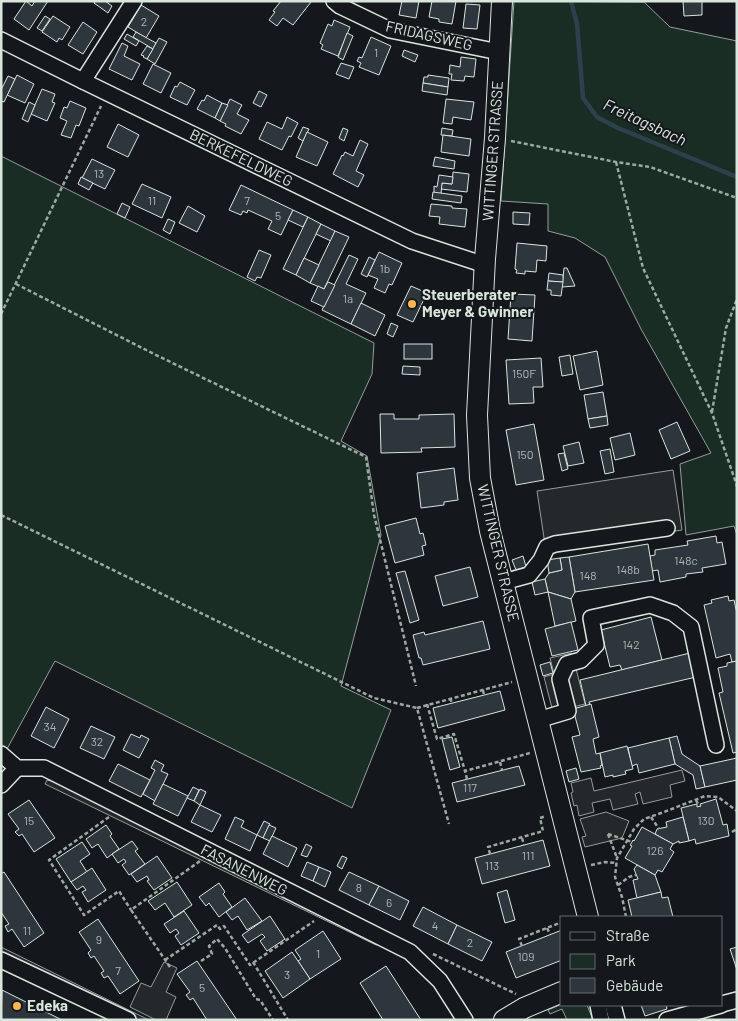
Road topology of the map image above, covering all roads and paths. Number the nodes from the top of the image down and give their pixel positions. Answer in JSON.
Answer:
{"nodes":[{"id":1,"x":134,"y":1,"type":"edge"},
{"id":2,"x":334,"y":1,"type":"edge"},
{"id":3,"x":502,"y":1,"type":"edge"},
{"id":4,"x":1,"y":40,"type":"edge"},
{"id":5,"x":500,"y":52,"type":"junction"},
{"id":6,"x":83,"y":81,"type":"junction"},
{"id":7,"x":107,"y":93,"type":"junction"},
{"id":8,"x":495,"y":138,"type":"junction"},
{"id":9,"x":616,"y":162,"type":"junction"},
{"id":10,"x":737,"y":198,"type":"edge"},
{"id":11,"x":485,"y":265,"type":"junction"},
{"id":12,"x":16,"y":284,"type":"junction"},
{"id":13,"x":737,"y":299,"type":"edge"},
{"id":14,"x":1,"y":314,"type":"edge"},
{"id":15,"x":712,"y":413,"type":"junction"},
{"id":16,"x":737,"y":486,"type":"edge"},
{"id":17,"x":1,"y":515,"type":"edge"},
{"id":18,"x":667,"y":528,"type":"dead end"},
{"id":19,"x":503,"y":582,"type":"junction"},
{"id":20,"x":528,"y":677,"type":"junction"},
{"id":21,"x":416,"y":686,"type":"dead end"},
{"id":22,"x":483,"y":690,"type":"junction"},
{"id":23,"x":484,"y":695,"type":"dead end"},
{"id":24,"x":450,"y":698,"type":"junction"},
{"id":25,"x":452,"y":703,"type":"dead end"},
{"id":26,"x":427,"y":704,"type":"junction"},
{"id":27,"x":417,"y":708,"type":"junction"},
{"id":28,"x":538,"y":720,"type":"junction"},
{"id":29,"x":716,"y":745,"type":"dead end"},
{"id":30,"x":545,"y":748,"type":"junction"},
{"id":31,"x":1,"y":754,"type":"edge"},
{"id":32,"x":500,"y":762,"type":"junction"},
{"id":33,"x":17,"y":768,"type":"junction"},
{"id":34,"x":502,"y":770,"type":"dead end"},
{"id":35,"x":465,"y":771,"type":"junction"},
{"id":36,"x":467,"y":779,"type":"dead end"},
{"id":37,"x":1,"y":785,"type":"edge"},
{"id":38,"x":696,"y":800,"type":"junction"},
{"id":39,"x":700,"y":806,"type":"dead end"},
{"id":40,"x":123,"y":808,"type":"junction"},
{"id":41,"x":737,"y":811,"type":"edge"},
{"id":42,"x":561,"y":812,"type":"junction"},
{"id":43,"x":651,"y":816,"type":"junction"},
{"id":44,"x":449,"y":824,"type":"dead end"},
{"id":45,"x":659,"y":828,"type":"dead end"},
{"id":46,"x":737,"y":829,"type":"edge"},
{"id":47,"x":732,"y":832,"type":"dead end"},
{"id":48,"x":522,"y":838,"type":"junction"},
{"id":49,"x":628,"y":839,"type":"junction"},
{"id":50,"x":632,"y":842,"type":"dead end"},
{"id":51,"x":524,"y":845,"type":"dead end"},
{"id":52,"x":212,"y":854,"type":"junction"},
{"id":53,"x":490,"y":854,"type":"dead end"},
{"id":54,"x":617,"y":858,"type":"junction"},
{"id":55,"x":616,"y":864,"type":"junction"},
{"id":56,"x":576,"y":871,"type":"junction"},
{"id":57,"x":636,"y":875,"type":"dead end"},
{"id":58,"x":618,"y":885,"type":"junction"},
{"id":59,"x":130,"y":910,"type":"junction"},
{"id":60,"x":328,"y":912,"type":"junction"},
{"id":61,"x":588,"y":916,"type":"edge"},
{"id":62,"x":626,"y":916,"type":"edge"},
{"id":63,"x":560,"y":923,"type":"edge"},
{"id":64,"x":547,"y":928,"type":"junction"},
{"id":65,"x":550,"y":934,"type":"dead end"},
{"id":66,"x":522,"y":946,"type":"dead end"},
{"id":67,"x":410,"y":952,"type":"junction"},
{"id":68,"x":1,"y":960,"type":"edge"},
{"id":69,"x":165,"y":960,"type":"junction"},
{"id":70,"x":201,"y":961,"type":"dead end"},
{"id":71,"x":253,"y":962,"type":"junction"},
{"id":72,"x":170,"y":967,"type":"dead end"},
{"id":73,"x":560,"y":993,"type":"edge"},
{"id":74,"x":737,"y":1000,"type":"edge"},
{"id":75,"x":723,"y":1004,"type":"edge"},
{"id":76,"x":598,"y":1006,"type":"edge"},
{"id":77,"x":613,"y":1006,"type":"edge"},
{"id":78,"x":717,"y":1006,"type":"edge"},
{"id":79,"x":524,"y":1008,"type":"junction"},
{"id":80,"x":128,"y":1020,"type":"edge"},
{"id":81,"x":273,"y":1020,"type":"edge"},
{"id":82,"x":288,"y":1020,"type":"edge"},
{"id":83,"x":465,"y":1020,"type":"edge"},
{"id":84,"x":504,"y":1020,"type":"edge"},
{"id":85,"x":601,"y":1020,"type":"edge"},
{"id":86,"x":617,"y":1020,"type":"edge"},
{"id":87,"x":667,"y":1020,"type":"edge"}],
"edges":[{"from":1,"to":6,"type":"street"},
{"from":2,"to":5,"type":"street","name":"FRIDAGSWEG"},
{"from":3,"to":5,"type":"main road","name":"WITTINGER STRASSE"},
{"from":4,"to":6,"type":"street","name":"BERKEFELDWEG"},
{"from":5,"to":8,"type":"main road","name":"WITTINGER STRASSE"},
{"from":6,"to":7,"type":"street","name":"BERKEFELDWEG"},
{"from":7,"to":11,"type":"street","name":"BERKEFELDWEG"},
{"from":7,"to":12,"type":"path"},
{"from":8,"to":9,"type":"path"},
{"from":8,"to":11,"type":"main road","name":"WITTINGER STRASSE"},
{"from":9,"to":10,"type":"path"},
{"from":9,"to":15,"type":"path"},
{"from":11,"to":19,"type":"main road","name":"WITTINGER STRASSE"},
{"from":12,"to":14,"type":"path"},
{"from":12,"to":21,"type":"path"},
{"from":13,"to":15,"type":"path"},
{"from":15,"to":16,"type":"path"},
{"from":17,"to":27,"type":"path"},
{"from":18,"to":19,"type":"street"},
{"from":19,"to":20,"type":"main road","name":"WITTINGER STRASSE"},
{"from":20,"to":22,"type":"path"},
{"from":20,"to":28,"type":"main road","name":"WITTINGER STRASSE"},
{"from":22,"to":23,"type":"path"},
{"from":22,"to":24,"type":"path"},
{"from":24,"to":25,"type":"path"},
{"from":24,"to":26,"type":"path"},
{"from":26,"to":27,"type":"path"},
{"from":26,"to":35,"type":"path"},
{"from":27,"to":44,"type":"path"},
{"from":28,"to":29,"type":"street"},
{"from":28,"to":30,"type":"main road","name":"WITTINGER STRASSE"},
{"from":30,"to":32,"type":"path"},
{"from":30,"to":42,"type":"main road","name":"WITTINGER STRASSE"},
{"from":31,"to":33,"type":"street"},
{"from":32,"to":34,"type":"path"},
{"from":32,"to":35,"type":"path"},
{"from":33,"to":37,"type":"street"},
{"from":33,"to":40,"type":"street","name":"FASANENWEG"},
{"from":35,"to":36,"type":"path"},
{"from":38,"to":39,"type":"path"},
{"from":38,"to":41,"type":"path"},
{"from":38,"to":43,"type":"path"},
{"from":40,"to":52,"type":"street","name":"FASANENWEG"},
{"from":40,"to":59,"type":"path"},
{"from":42,"to":48,"type":"path"},
{"from":42,"to":56,"type":"main road","name":"WITTINGER STRASSE"},
{"from":43,"to":45,"type":"path"},
{"from":43,"to":49,"type":"path"},
{"from":46,"to":47,"type":"path"},
{"from":48,"to":51,"type":"path"},
{"from":48,"to":53,"type":"path"},
{"from":49,"to":50,"type":"path"},
{"from":49,"to":54,"type":"path"},
{"from":49,"to":54,"type":"path"},
{"from":52,"to":59,"type":"path"},
{"from":52,"to":60,"type":"street","name":"FASANENWEG"},
{"from":54,"to":55,"type":"path"},
{"from":55,"to":56,"type":"path"},
{"from":55,"to":58,"type":"path"},
{"from":56,"to":61,"type":"main road","name":"WITTINGER STRASSE"},
{"from":57,"to":58,"type":"path"},
{"from":58,"to":62,"type":"path"},
{"from":59,"to":69,"type":"path"},
{"from":60,"to":67,"type":"street","name":"FASANENWEG"},
{"from":60,"to":71,"type":"path"},
{"from":63,"to":64,"type":"path"},
{"from":64,"to":65,"type":"path"},
{"from":64,"to":66,"type":"path"},
{"from":67,"to":79,"type":"path"},
{"from":67,"to":83,"type":"street","name":"FASANENWEG"},
{"from":68,"to":80,"type":"street"},
{"from":69,"to":71,"type":"path"},
{"from":69,"to":72,"type":"path"},
{"from":70,"to":81,"type":"path"},
{"from":71,"to":82,"type":"path"},
{"from":73,"to":79,"type":"main road"},
{"from":74,"to":75,"type":"street"},
{"from":76,"to":85,"type":"street"},
{"from":77,"to":86,"type":"street"},
{"from":78,"to":87,"type":"street"},
{"from":79,"to":84,"type":"main road"}]}
